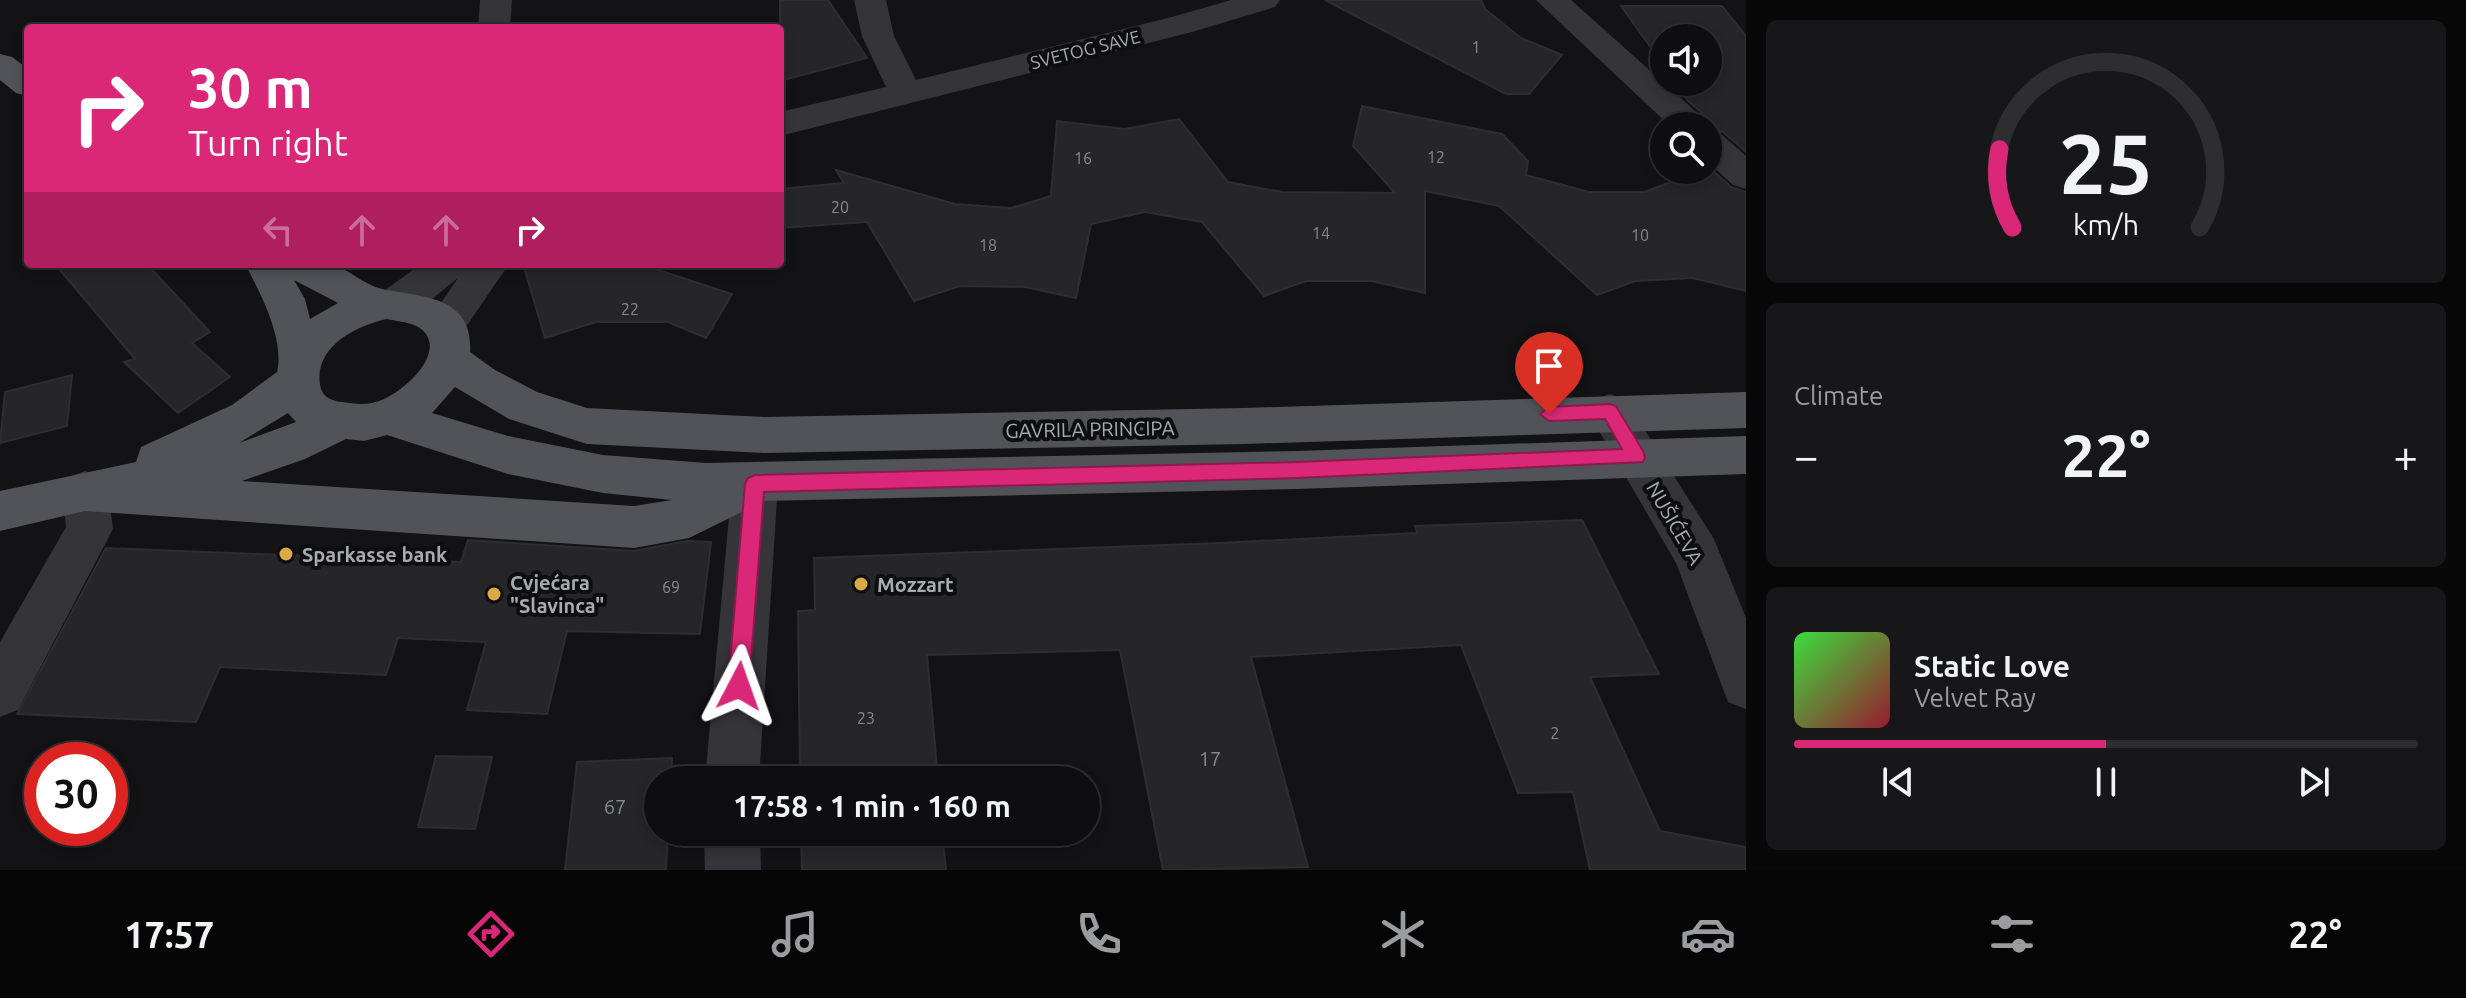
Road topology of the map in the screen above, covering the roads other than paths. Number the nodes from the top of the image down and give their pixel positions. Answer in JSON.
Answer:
{"nodes":[{"id":1,"x":496,"y":0,"type":"edge"},
{"id":2,"x":870,"y":0,"type":"edge"},
{"id":3,"x":1264,"y":0,"type":"edge"},
{"id":4,"x":1552,"y":0,"type":"edge"},
{"id":5,"x":494,"y":24,"type":"edge"},
{"id":6,"x":0,"y":64,"type":"edge"},
{"id":7,"x":24,"y":82,"type":"edge"},
{"id":8,"x":906,"y":94,"type":"junction"},
{"id":9,"x":1676,"y":112,"type":"edge"},
{"id":10,"x":784,"y":123,"type":"edge"},
{"id":11,"x":1722,"y":155,"type":"edge"},
{"id":12,"x":1746,"y":176,"type":"edge"},
{"id":13,"x":266,"y":268,"type":"edge"},
{"id":14,"x":305,"y":268,"type":"edge"},
{"id":15,"x":443,"y":268,"type":"edge"},
{"id":16,"x":488,"y":268,"type":"edge"},
{"id":17,"x":386,"y":304,"type":"junction"},
{"id":18,"x":447,"y":343,"type":"junction"},
{"id":19,"x":298,"y":371,"type":"junction"},
{"id":20,"x":1746,"y":410,"type":"edge"},
{"id":21,"x":1610,"y":412,"type":"junction"},
{"id":22,"x":388,"y":417,"type":"junction"},
{"id":23,"x":339,"y":422,"type":"junction"},
{"id":24,"x":764,"y":435,"type":"junction"},
{"id":25,"x":1746,"y":455,"type":"edge"},
{"id":26,"x":1636,"y":457,"type":"junction"},
{"id":27,"x":760,"y":484,"type":"junction"},
{"id":28,"x":85,"y":491,"type":"junction"},
{"id":29,"x":0,"y":511,"type":"edge"},
{"id":30,"x":1746,"y":684,"type":"edge"},
{"id":31,"x":0,"y":692,"type":"edge"},
{"id":32,"x":733,"y":766,"type":"edge"},
{"id":33,"x":732,"y":846,"type":"edge"},
{"id":34,"x":733,"y":870,"type":"edge"}],
"edges":[{"from":1,"to":5,"type":"street"},
{"from":2,"to":8,"type":"street"},
{"from":3,"to":8,"type":"street","name":"SVETOG SAVE"},
{"from":4,"to":9,"type":"street"},
{"from":6,"to":7,"type":"main road"},
{"from":8,"to":10,"type":"street","name":"SVETOG SAVE"},
{"from":11,"to":12,"type":"street"},
{"from":13,"to":19,"type":"main road"},
{"from":14,"to":17,"type":"main road"},
{"from":15,"to":17,"type":"street"},
{"from":16,"to":18,"type":"street"},
{"from":17,"to":18,"type":"main road"},
{"from":17,"to":19,"type":"main road"},
{"from":18,"to":22,"type":"main road"},
{"from":18,"to":24,"type":"main road","name":"GAVRILA PRINCIPA"},
{"from":19,"to":23,"type":"main road"},
{"from":19,"to":28,"type":"main road"},
{"from":20,"to":21,"type":"main road","name":"GAVRILA PRINCIPA"},
{"from":21,"to":24,"type":"main road","name":"GAVRILA PRINCIPA"},
{"from":21,"to":26,"type":"street","name":"NUŠIĆEVA"},
{"from":22,"to":23,"type":"main road"},
{"from":22,"to":27,"type":"main road"},
{"from":23,"to":28,"type":"main road"},
{"from":24,"to":27,"type":"street"},
{"from":25,"to":26,"type":"main road"},
{"from":26,"to":27,"type":"main road"},
{"from":26,"to":30,"type":"street","name":"NUŠIĆEVA"},
{"from":27,"to":28,"type":"main road"},
{"from":27,"to":32,"type":"street"},
{"from":28,"to":29,"type":"main road"},
{"from":28,"to":31,"type":"street"},
{"from":33,"to":34,"type":"street"}]}
